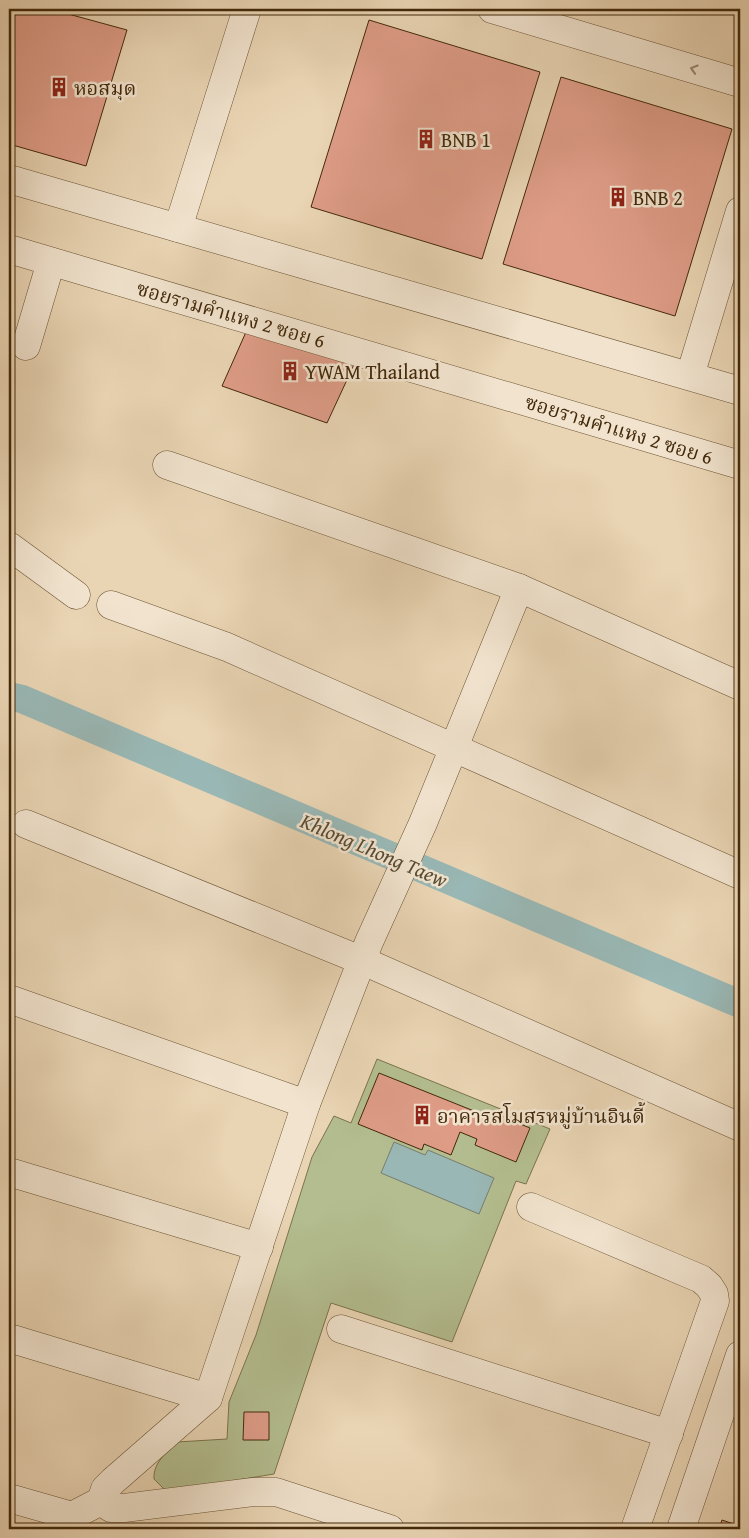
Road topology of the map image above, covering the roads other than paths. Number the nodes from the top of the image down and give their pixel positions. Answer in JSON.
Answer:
{"nodes":[{"id":1,"x":247,"y":9,"type":"edge"},
{"id":2,"x":492,"y":9,"type":"edge"},
{"id":3,"x":740,"y":83,"type":"edge"},
{"id":4,"x":9,"y":179,"type":"edge"},
{"id":5,"x":740,"y":211,"type":"edge"},
{"id":6,"x":178,"y":228,"type":"junction"},
{"id":7,"x":9,"y":249,"type":"edge"},
{"id":8,"x":51,"y":262,"type":"junction"},
{"id":9,"x":26,"y":346,"type":"dead end"},
{"id":10,"x":690,"y":376,"type":"junction"},
{"id":11,"x":740,"y":391,"type":"edge"},
{"id":12,"x":167,"y":465,"type":"dead end"},
{"id":13,"x":740,"y":465,"type":"edge"},
{"id":14,"x":9,"y":546,"type":"edge"},
{"id":15,"x":519,"y":588,"type":"junction"},
{"id":16,"x":76,"y":594,"type":"dead end"},
{"id":17,"x":111,"y":605,"type":"dead end"},
{"id":18,"x":740,"y":686,"type":"edge"},
{"id":19,"x":454,"y":749,"type":"junction"},
{"id":20,"x":26,"y":824,"type":"dead end"},
{"id":21,"x":740,"y":875,"type":"edge"},
{"id":22,"x":363,"y":961,"type":"junction"},
{"id":23,"x":9,"y":999,"type":"edge"},
{"id":24,"x":306,"y":1104,"type":"junction"},
{"id":25,"x":740,"y":1126,"type":"edge"},
{"id":26,"x":9,"y":1172,"type":"edge"},
{"id":27,"x":531,"y":1207,"type":"dead end"},
{"id":28,"x":259,"y":1247,"type":"junction"},
{"id":29,"x":341,"y":1329,"type":"dead end"},
{"id":30,"x":9,"y":1339,"type":"edge"},
{"id":31,"x":740,"y":1355,"type":"edge"},
{"id":32,"x":208,"y":1398,"type":"junction"},
{"id":33,"x":669,"y":1434,"type":"junction"},
{"id":34,"x":9,"y":1498,"type":"edge"},
{"id":35,"x":101,"y":1501,"type":"junction"},
{"id":36,"x":65,"y":1523,"type":"edge"},
{"id":37,"x":390,"y":1529,"type":"edge"},
{"id":38,"x":635,"y":1529,"type":"edge"},
{"id":39,"x":681,"y":1529,"type":"edge"}],
"edges":[{"from":1,"to":6,"type":"street"},
{"from":3,"to":2,"type":"street","one_way":true},
{"from":4,"to":6,"type":"street"},
{"from":5,"to":10,"type":"street"},
{"from":6,"to":10,"type":"street"},
{"from":7,"to":8,"type":"street","name":"ซอยรามคำแหง 2 ซอย 6"},
{"from":8,"to":9,"type":"street"},
{"from":8,"to":13,"type":"street","name":"ซอยรามคำแหง 2 ซอย 6"},
{"from":10,"to":11,"type":"street"},
{"from":12,"to":15,"type":"street"},
{"from":14,"to":16,"type":"street"},
{"from":15,"to":18,"type":"street"},
{"from":15,"to":19,"type":"street"},
{"from":17,"to":19,"type":"street"},
{"from":19,"to":21,"type":"street"},
{"from":19,"to":22,"type":"street"},
{"from":20,"to":22,"type":"street"},
{"from":22,"to":24,"type":"street"},
{"from":22,"to":25,"type":"street"},
{"from":23,"to":24,"type":"street"},
{"from":24,"to":28,"type":"street"},
{"from":26,"to":28,"type":"street"},
{"from":27,"to":33,"type":"street"},
{"from":28,"to":32,"type":"street"},
{"from":29,"to":33,"type":"street"},
{"from":30,"to":32,"type":"street"},
{"from":31,"to":39,"type":"street"},
{"from":32,"to":35,"type":"street"},
{"from":33,"to":38,"type":"street"},
{"from":34,"to":36,"type":"street"},
{"from":35,"to":36,"type":"street"},
{"from":35,"to":37,"type":"street"}]}
